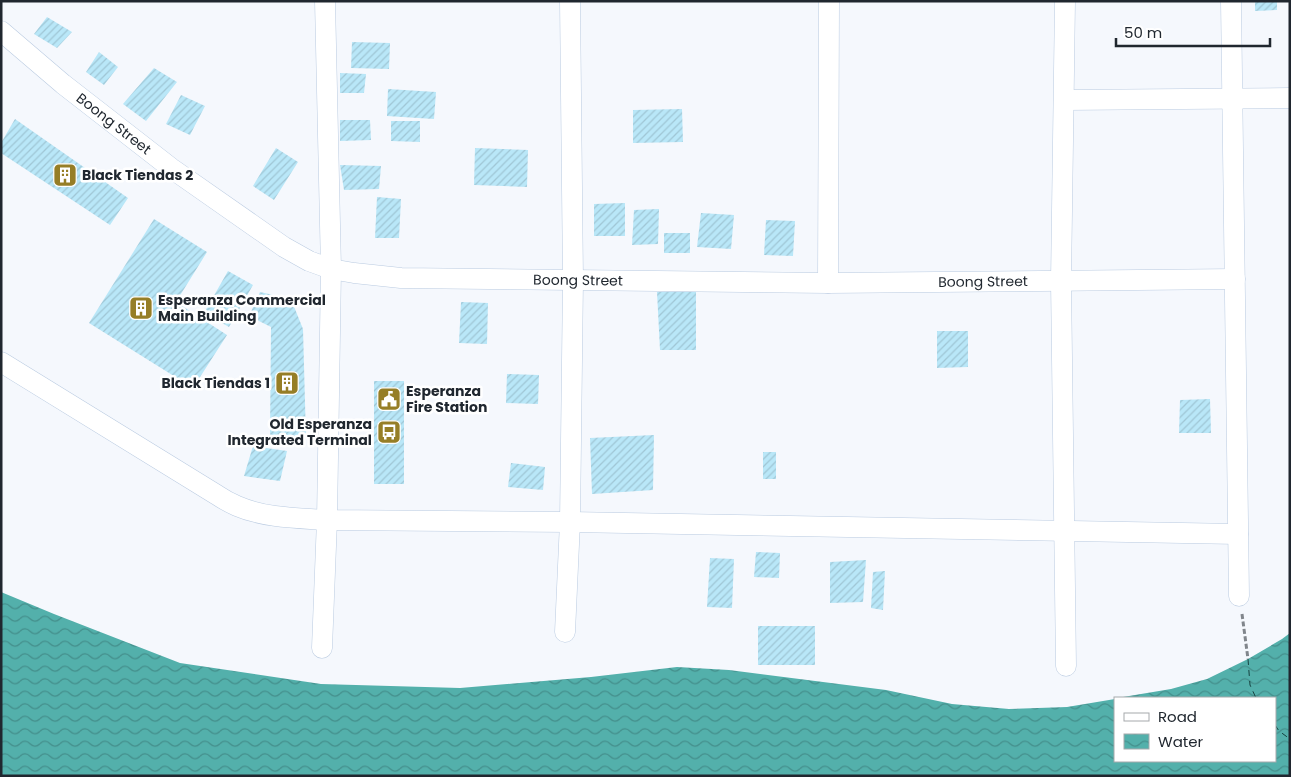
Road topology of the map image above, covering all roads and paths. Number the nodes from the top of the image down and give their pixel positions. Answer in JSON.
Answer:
{"nodes":[{"id":1,"x":325,"y":1,"type":"edge"},
{"id":2,"x":570,"y":1,"type":"edge"},
{"id":3,"x":829,"y":1,"type":"edge"},
{"id":4,"x":1065,"y":1,"type":"edge"},
{"id":5,"x":1231,"y":1,"type":"edge"},
{"id":6,"x":1,"y":31,"type":"edge"},
{"id":7,"x":1232,"y":98,"type":"junction"},
{"id":8,"x":1290,"y":98,"type":"edge"},
{"id":9,"x":1064,"y":100,"type":"junction"},
{"id":10,"x":331,"y":269,"type":"junction"},
{"id":11,"x":1235,"y":279,"type":"junction"},
{"id":12,"x":573,"y":280,"type":"junction"},
{"id":13,"x":1061,"y":281,"type":"junction"},
{"id":14,"x":828,"y":282,"type":"junction"},
{"id":15,"x":1,"y":362,"type":"edge"},
{"id":16,"x":327,"y":520,"type":"junction"},
{"id":17,"x":570,"y":522,"type":"junction"},
{"id":18,"x":1065,"y":531,"type":"junction"},
{"id":19,"x":1238,"y":534,"type":"junction"},
{"id":20,"x":1239,"y":596,"type":"joint"},
{"id":21,"x":565,"y":632,"type":"dead end"},
{"id":22,"x":322,"y":648,"type":"dead end"},
{"id":23,"x":1248,"y":659,"type":"dead end"},
{"id":24,"x":1066,"y":666,"type":"dead end"}],
"edges":[{"from":1,"to":10,"type":"street"},
{"from":2,"to":12,"type":"street"},
{"from":3,"to":14,"type":"street"},
{"from":4,"to":9,"type":"street"},
{"from":5,"to":7,"type":"street"},
{"from":6,"to":10,"type":"street","name":"Boong Street"},
{"from":7,"to":8,"type":"street"},
{"from":7,"to":9,"type":"street"},
{"from":7,"to":11,"type":"street"},
{"from":9,"to":13,"type":"street"},
{"from":10,"to":12,"type":"street","name":"Boong Street"},
{"from":10,"to":16,"type":"street"},
{"from":11,"to":13,"type":"street","name":"Boong Street"},
{"from":11,"to":19,"type":"street"},
{"from":12,"to":14,"type":"street","name":"Boong Street"},
{"from":12,"to":17,"type":"street"},
{"from":13,"to":14,"type":"street","name":"Boong Street"},
{"from":13,"to":18,"type":"street"},
{"from":15,"to":16,"type":"street"},
{"from":16,"to":17,"type":"street"},
{"from":16,"to":22,"type":"street"},
{"from":17,"to":18,"type":"street"},
{"from":17,"to":21,"type":"street"},
{"from":18,"to":19,"type":"street"},
{"from":18,"to":24,"type":"street"},
{"from":19,"to":20,"type":"street"},
{"from":20,"to":23,"type":"path"}]}
